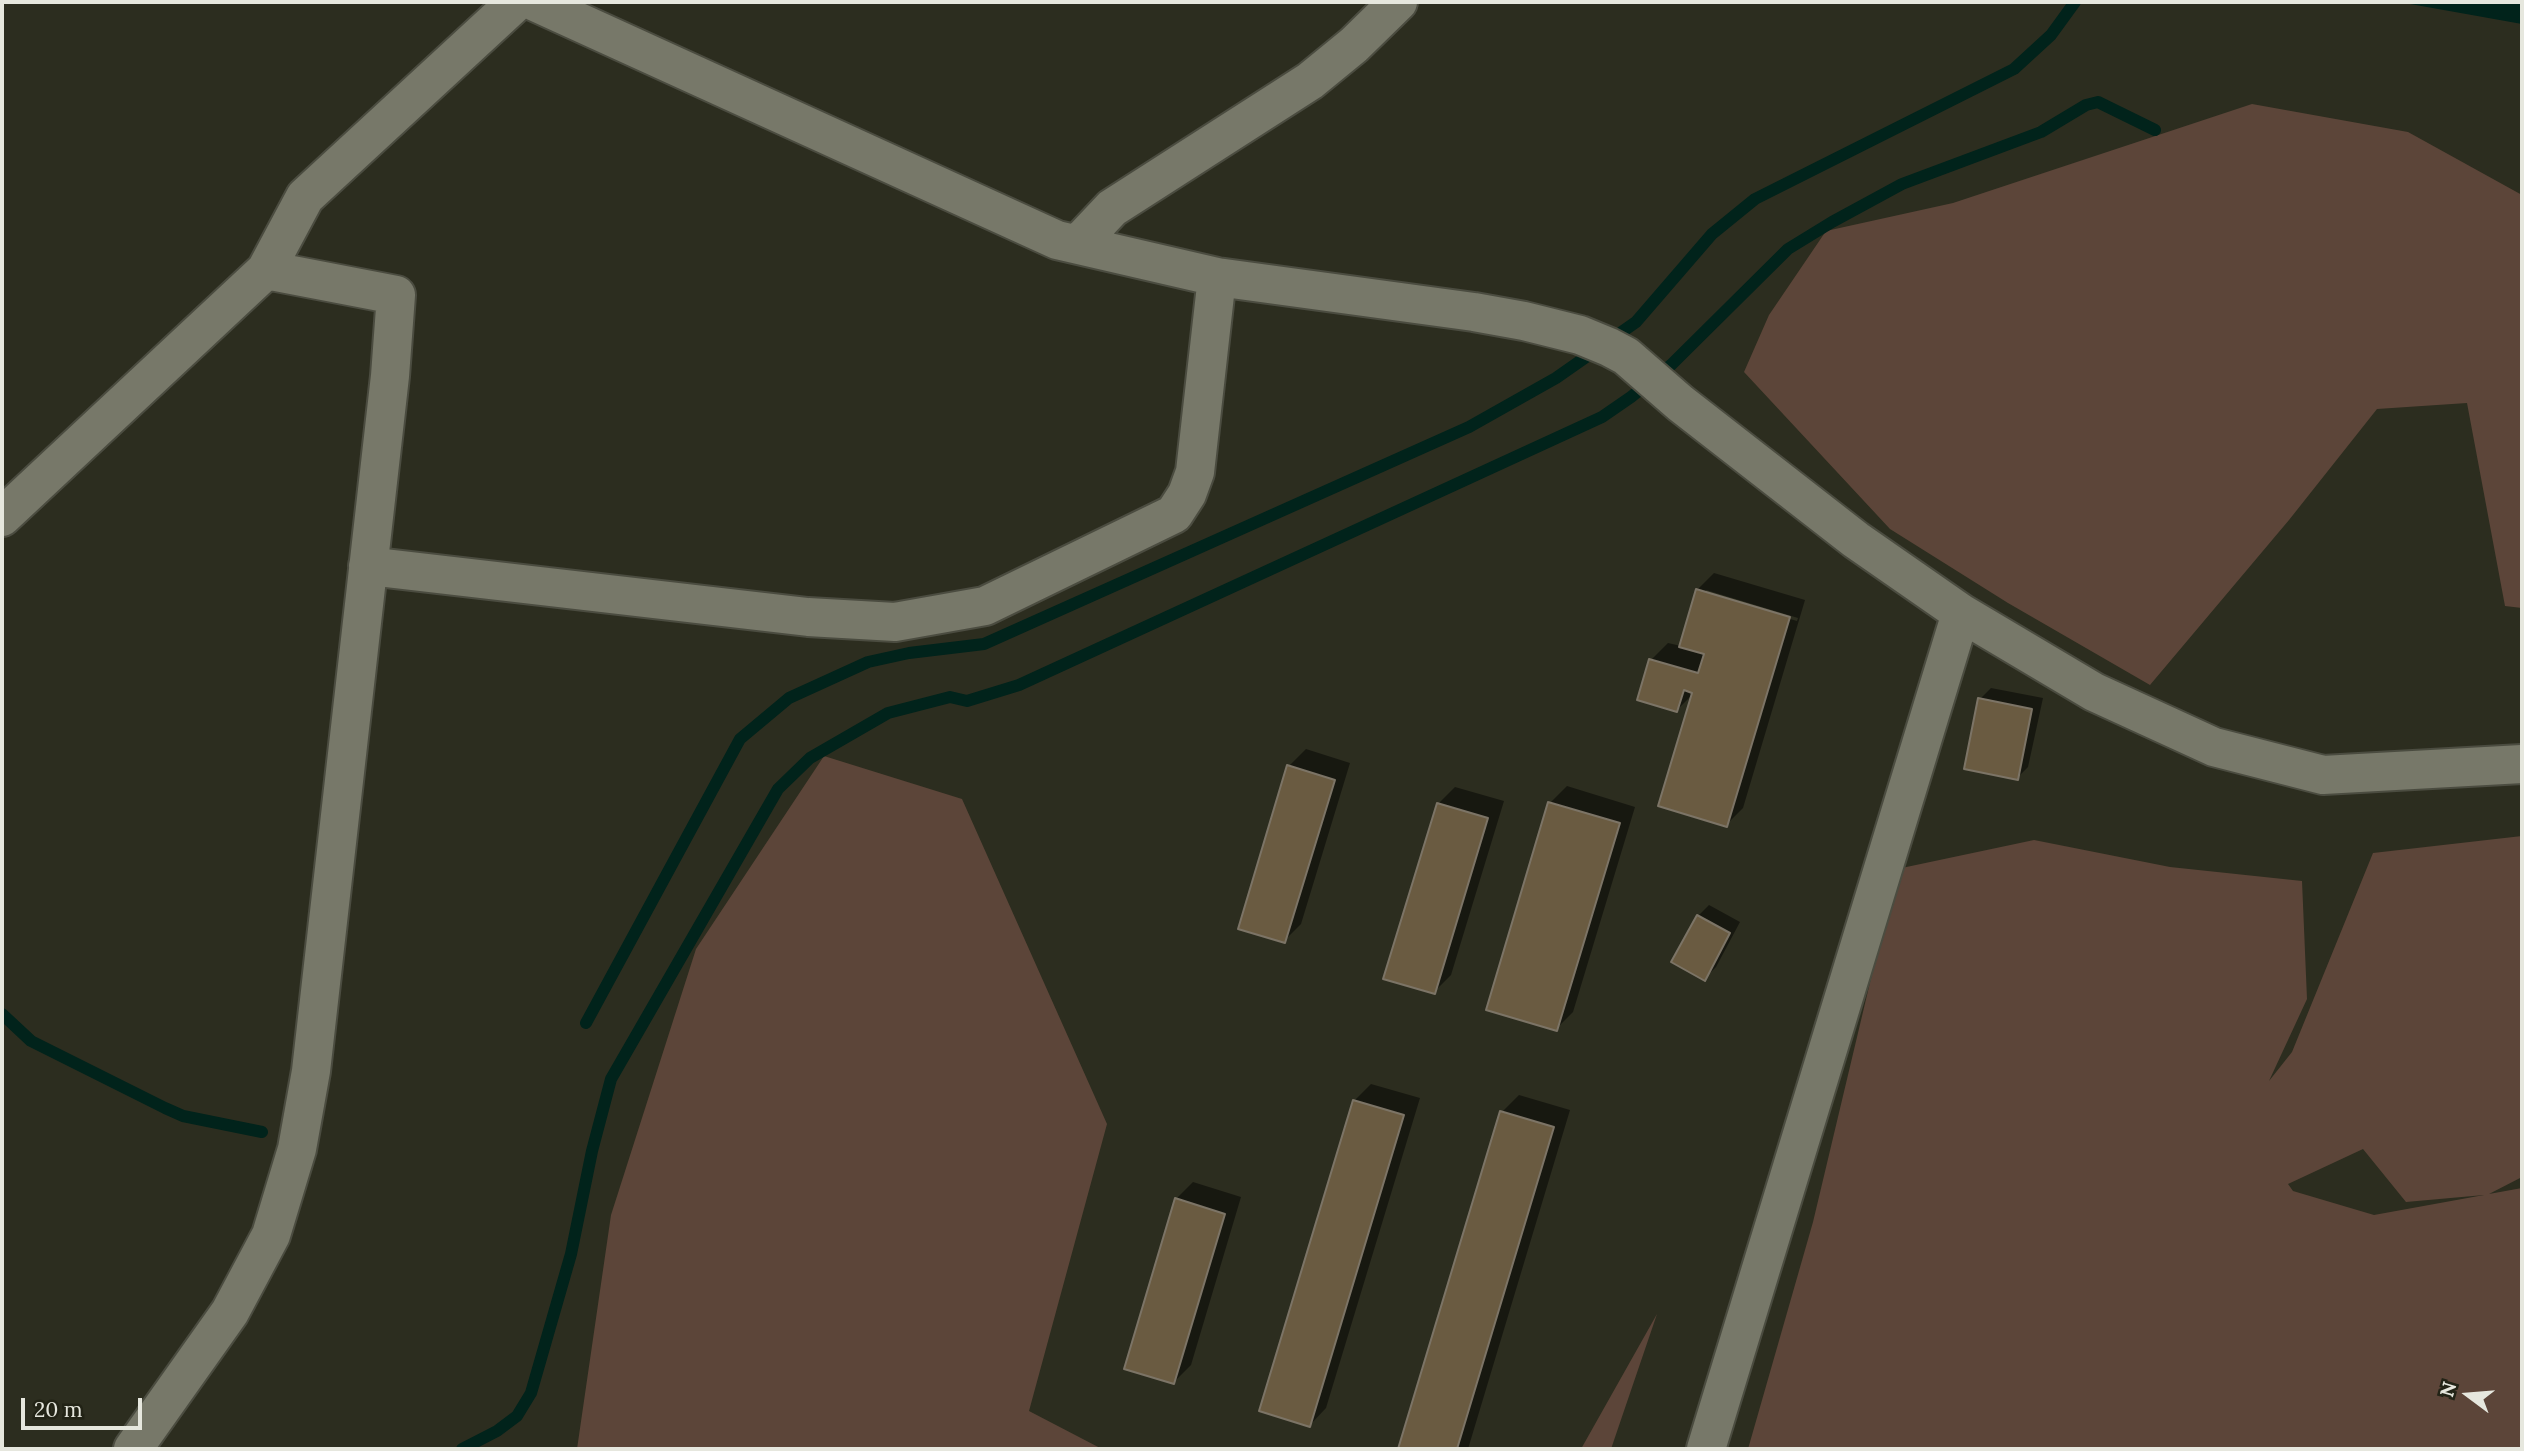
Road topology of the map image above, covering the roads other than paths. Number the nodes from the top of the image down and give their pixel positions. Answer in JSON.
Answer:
{"nodes":[{"id":1,"x":516,"y":2,"type":"edge"},
{"id":2,"x":535,"y":2,"type":"edge"},
{"id":3,"x":1398,"y":2,"type":"edge"},
{"id":4,"x":1078,"y":244,"type":"junction"},
{"id":5,"x":266,"y":270,"type":"junction"},
{"id":6,"x":1217,"y":277,"type":"junction"},
{"id":7,"x":2,"y":517,"type":"edge"},
{"id":8,"x":368,"y":565,"type":"junction"},
{"id":9,"x":1961,"y":613,"type":"junction"},
{"id":10,"x":2522,"y":764,"type":"edge"},
{"id":11,"x":133,"y":1449,"type":"edge"},
{"id":12,"x":1706,"y":1449,"type":"edge"}],
"edges":[{"from":1,"to":5,"type":"street"},
{"from":2,"to":4,"type":"street"},
{"from":3,"to":4,"type":"street"},
{"from":4,"to":6,"type":"street"},
{"from":5,"to":7,"type":"street"},
{"from":5,"to":8,"type":"street"},
{"from":6,"to":8,"type":"street"},
{"from":6,"to":9,"type":"street"},
{"from":8,"to":11,"type":"street"},
{"from":9,"to":10,"type":"street"},
{"from":9,"to":12,"type":"street"}]}
